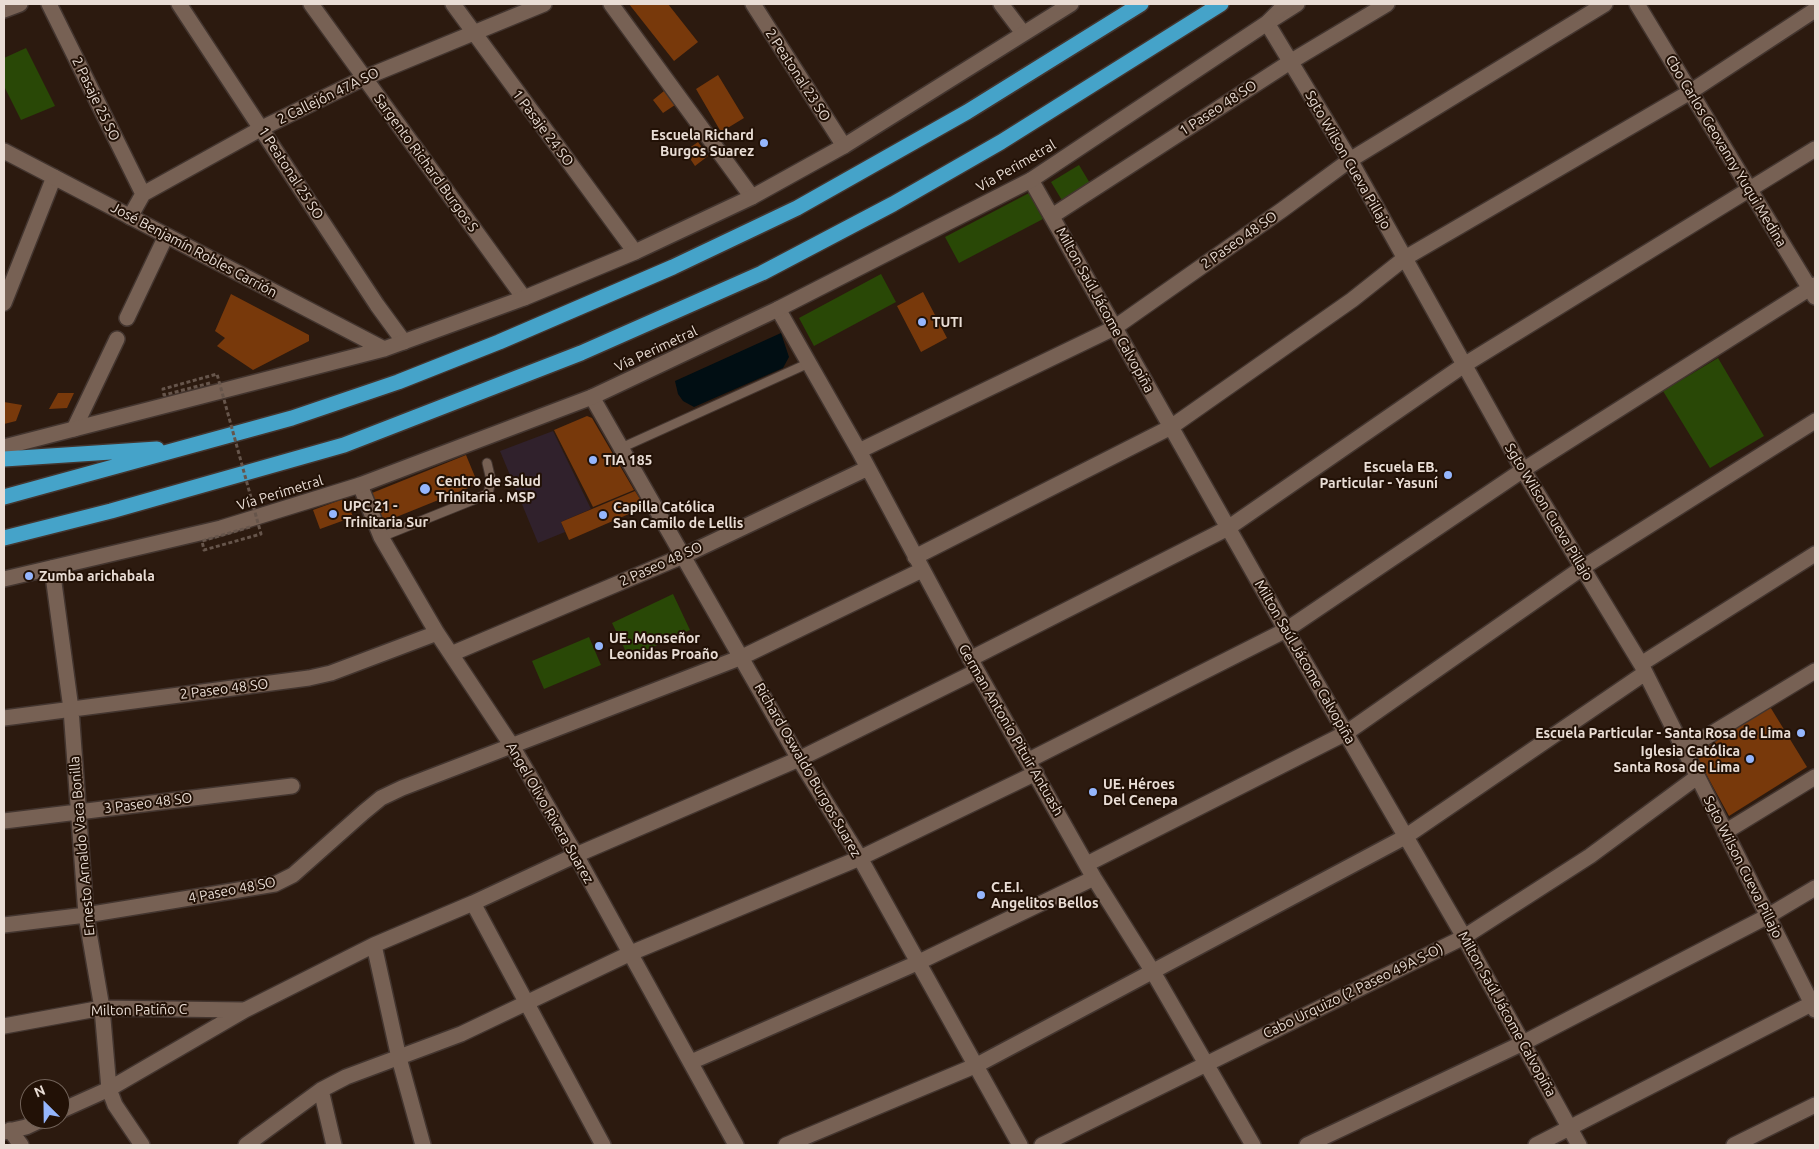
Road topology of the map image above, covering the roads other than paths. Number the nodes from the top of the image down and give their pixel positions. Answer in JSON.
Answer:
{"nodes":[{"id":1,"x":20,"y":4,"type":"edge"},
{"id":2,"x":49,"y":4,"type":"edge"},
{"id":3,"x":179,"y":4,"type":"edge"},
{"id":4,"x":311,"y":4,"type":"edge"},
{"id":5,"x":453,"y":4,"type":"edge"},
{"id":6,"x":544,"y":4,"type":"edge"},
{"id":7,"x":611,"y":4,"type":"edge"},
{"id":8,"x":753,"y":4,"type":"edge"},
{"id":9,"x":1001,"y":4,"type":"edge"},
{"id":10,"x":1071,"y":4,"type":"edge"},
{"id":11,"x":1141,"y":4,"type":"edge"},
{"id":12,"x":1221,"y":4,"type":"edge"},
{"id":13,"x":1286,"y":4,"type":"edge"},
{"id":14,"x":1297,"y":4,"type":"edge"},
{"id":15,"x":1386,"y":4,"type":"edge"},
{"id":16,"x":1605,"y":4,"type":"edge"},
{"id":17,"x":1637,"y":4,"type":"edge"},
{"id":18,"x":4,"y":10,"type":"edge"},
{"id":19,"x":1815,"y":10,"type":"edge"},
{"id":20,"x":1267,"y":23,"type":"junction"},
{"id":21,"x":473,"y":34,"type":"junction"},
{"id":22,"x":1023,"y":34,"type":"junction"},
{"id":23,"x":1290,"y":62,"type":"junction"},
{"id":24,"x":364,"y":78,"type":"junction"},
{"id":25,"x":1690,"y":92,"type":"junction"},
{"id":26,"x":262,"y":128,"type":"junction"},
{"id":27,"x":844,"y":146,"type":"junction"},
{"id":28,"x":1815,"y":150,"type":"edge"},
{"id":29,"x":4,"y":151,"type":"edge"},
{"id":30,"x":1350,"y":160,"type":"junction"},
{"id":31,"x":54,"y":177,"type":"junction"},
{"id":32,"x":1031,"y":180,"type":"junction"},
{"id":33,"x":1749,"y":189,"type":"junction"},
{"id":34,"x":144,"y":194,"type":"junction"},
{"id":35,"x":752,"y":198,"type":"junction"},
{"id":36,"x":1052,"y":216,"type":"junction"},
{"id":37,"x":130,"y":217,"type":"junction"},
{"id":38,"x":166,"y":236,"type":"junction"},
{"id":39,"x":635,"y":252,"type":"junction"},
{"id":40,"x":1405,"y":258,"type":"junction"},
{"id":41,"x":1813,"y":290,"type":"edge"},
{"id":42,"x":524,"y":298,"type":"junction"},
{"id":43,"x":4,"y":303,"type":"edge"},
{"id":44,"x":778,"y":309,"type":"junction"},
{"id":45,"x":127,"y":318,"type":"dead end"},
{"id":46,"x":1114,"y":328,"type":"junction"},
{"id":47,"x":117,"y":339,"type":"dead end"},
{"id":48,"x":404,"y":342,"type":"junction"},
{"id":49,"x":384,"y":349,"type":"junction"},
{"id":50,"x":809,"y":363,"type":"junction"},
{"id":51,"x":1464,"y":365,"type":"junction"},
{"id":52,"x":592,"y":397,"type":"junction"},
{"id":53,"x":1815,"y":420,"type":"edge"},
{"id":54,"x":1171,"y":427,"type":"junction"},
{"id":55,"x":74,"y":429,"type":"junction"},
{"id":56,"x":4,"y":447,"type":"edge"},
{"id":57,"x":186,"y":447,"type":"junction"},
{"id":58,"x":621,"y":448,"type":"junction"},
{"id":59,"x":859,"y":451,"type":"junction"},
{"id":60,"x":4,"y":459,"type":"edge"},
{"id":61,"x":488,"y":463,"type":"dead end"},
{"id":62,"x":868,"y":468,"type":"junction"},
{"id":63,"x":1523,"y":470,"type":"junction"},
{"id":64,"x":360,"y":485,"type":"junction"},
{"id":65,"x":4,"y":496,"type":"edge"},
{"id":66,"x":1228,"y":528,"type":"junction"},
{"id":67,"x":381,"y":537,"type":"junction"},
{"id":68,"x":4,"y":538,"type":"edge"},
{"id":69,"x":1815,"y":554,"type":"edge"},
{"id":70,"x":683,"y":556,"type":"junction"},
{"id":71,"x":919,"y":564,"type":"junction"},
{"id":72,"x":52,"y":568,"type":"junction"},
{"id":73,"x":1582,"y":568,"type":"junction"},
{"id":74,"x":4,"y":579,"type":"edge"},
{"id":75,"x":1286,"y":630,"type":"junction"},
{"id":76,"x":437,"y":633,"type":"junction"},
{"id":77,"x":451,"y":654,"type":"junction"},
{"id":78,"x":742,"y":657,"type":"junction"},
{"id":79,"x":974,"y":665,"type":"junction"},
{"id":80,"x":1643,"y":668,"type":"junction"},
{"id":81,"x":1815,"y":671,"type":"edge"},
{"id":82,"x":71,"y":709,"type":"junction"},
{"id":83,"x":4,"y":718,"type":"edge"},
{"id":84,"x":1346,"y":733,"type":"junction"},
{"id":85,"x":512,"y":746,"type":"junction"},
{"id":86,"x":1683,"y":751,"type":"junction"},
{"id":87,"x":799,"y":759,"type":"junction"},
{"id":88,"x":1032,"y":766,"type":"junction"},
{"id":89,"x":1697,"y":777,"type":"junction"},
{"id":90,"x":1815,"y":777,"type":"edge"},
{"id":91,"x":292,"y":786,"type":"dead end"},
{"id":92,"x":79,"y":811,"type":"junction"},
{"id":93,"x":4,"y":821,"type":"edge"},
{"id":94,"x":1725,"y":832,"type":"junction"},
{"id":95,"x":1405,"y":837,"type":"junction"},
{"id":96,"x":576,"y":854,"type":"junction"},
{"id":97,"x":860,"y":858,"type":"junction"},
{"id":98,"x":1087,"y":864,"type":"junction"},
{"id":99,"x":1094,"y":878,"type":"junction"},
{"id":100,"x":1815,"y":888,"type":"edge"},
{"id":101,"x":473,"y":903,"type":"junction"},
{"id":102,"x":86,"y":915,"type":"junction"},
{"id":103,"x":1768,"y":916,"type":"junction"},
{"id":104,"x":4,"y":925,"type":"edge"},
{"id":105,"x":1464,"y":937,"type":"junction"},
{"id":106,"x":374,"y":945,"type":"junction"},
{"id":107,"x":631,"y":953,"type":"junction"},
{"id":108,"x":917,"y":963,"type":"junction"},
{"id":109,"x":1152,"y":972,"type":"junction"},
{"id":110,"x":527,"y":1002,"type":"junction"},
{"id":111,"x":1814,"y":1005,"type":"edge"},
{"id":112,"x":102,"y":1008,"type":"junction"},
{"id":113,"x":245,"y":1010,"type":"junction"},
{"id":114,"x":4,"y":1026,"type":"edge"},
{"id":115,"x":1523,"y":1043,"type":"junction"},
{"id":116,"x":399,"y":1058,"type":"junction"},
{"id":117,"x":691,"y":1062,"type":"junction"},
{"id":118,"x":1206,"y":1062,"type":"junction"},
{"id":119,"x":977,"y":1065,"type":"junction"},
{"id":120,"x":109,"y":1089,"type":"junction"},
{"id":121,"x":322,"y":1090,"type":"junction"},
{"id":122,"x":1815,"y":1105,"type":"edge"},
{"id":123,"x":70,"y":1107,"type":"edge"},
{"id":124,"x":20,"y":1128,"type":"edge"},
{"id":125,"x":1570,"y":1128,"type":"junction"},
{"id":126,"x":7,"y":1131,"type":"edge"},
{"id":127,"x":1247,"y":1143,"type":"edge"},
{"id":128,"x":22,"y":1145,"type":"edge"},
{"id":129,"x":142,"y":1145,"type":"edge"},
{"id":130,"x":246,"y":1145,"type":"edge"},
{"id":131,"x":334,"y":1145,"type":"edge"},
{"id":132,"x":423,"y":1145,"type":"edge"},
{"id":133,"x":603,"y":1145,"type":"edge"},
{"id":134,"x":736,"y":1145,"type":"edge"},
{"id":135,"x":786,"y":1145,"type":"edge"},
{"id":136,"x":1020,"y":1145,"type":"edge"},
{"id":137,"x":1042,"y":1145,"type":"edge"},
{"id":138,"x":1307,"y":1145,"type":"edge"},
{"id":139,"x":1536,"y":1145,"type":"edge"},
{"id":140,"x":1579,"y":1145,"type":"edge"},
{"id":141,"x":1734,"y":1145,"type":"edge"}],
"edges":[{"from":1,"to":18,"type":"street"},
{"from":2,"to":34,"type":"street","name":"2 Pasaje 25 SO"},
{"from":3,"to":26,"type":"street","name":"1 Peatonal 25 SO"},
{"from":4,"to":24,"type":"street","name":"Sargento Richard Burgos S"},
{"from":5,"to":21,"type":"street","name":"1 Pasaje 24 SO"},
{"from":6,"to":21,"type":"street","name":"2 Callejón 47A SO"},
{"from":7,"to":35,"type":"street"},
{"from":8,"to":27,"type":"street","name":"2 Peatonal 23 SO"},
{"from":9,"to":22,"type":"street"},
{"from":10,"to":22,"type":"street"},
{"from":11,"to":57,"type":"highway"},
{"from":12,"to":68,"type":"highway","name":"Vía Perimetral"},
{"from":13,"to":20,"type":"street","name":"Vía Perimetral"},
{"from":14,"to":20,"type":"street","name":"Vía Perimetral"},
{"from":15,"to":23,"type":"street","name":"1 Paseo 48 SO"},
{"from":16,"to":30,"type":"street","name":"2 Paseo 48 SO"},
{"from":17,"to":25,"type":"street","name":"Cbo Carlos Geovanny Yuqui Medina"},
{"from":19,"to":25,"type":"street","name":"4 Paseo 48 SO"},
{"from":20,"to":23,"type":"street","name":"Sgto Wilson Cueva Pillajo"},
{"from":20,"to":32,"type":"street","name":"Vía Perimetral"},
{"from":21,"to":24,"type":"street","name":"2 Callejón 47A SO"},
{"from":21,"to":39,"type":"street","name":"1 Pasaje 24 SO"},
{"from":22,"to":27,"type":"street"},
{"from":23,"to":30,"type":"street","name":"Sgto Wilson Cueva Pillajo"},
{"from":23,"to":36,"type":"street","name":"1 Paseo 48 SO"},
{"from":24,"to":26,"type":"street","name":"2 Callejón 47A SO"},
{"from":24,"to":42,"type":"street","name":"Sargento Richard Burgos S"},
{"from":25,"to":33,"type":"street","name":"Cbo Carlos Geovanny Yuqui Medina"},
{"from":25,"to":40,"type":"street","name":"4 Paseo 48 SO"},
{"from":26,"to":34,"type":"street","name":"2 Callejón 47A SO"},
{"from":26,"to":48,"type":"street","name":"1 Peatonal 25 SO"},
{"from":27,"to":35,"type":"street"},
{"from":28,"to":33,"type":"street"},
{"from":29,"to":31,"type":"street","name":"José Benjamín Robles Carrión"},
{"from":30,"to":40,"type":"street","name":"Sgto Wilson Cueva Pillajo"},
{"from":30,"to":46,"type":"street","name":"2 Paseo 48 SO"},
{"from":31,"to":37,"type":"street","name":"José Benjamín Robles Carrión"},
{"from":31,"to":43,"type":"street"},
{"from":32,"to":36,"type":"street","name":"Milton Saúl Jácome Calvopiña"},
{"from":32,"to":44,"type":"street","name":"Vía Perimetral"},
{"from":33,"to":41,"type":"street","name":"Cbo Carlos Geovanny Yuqui Medina"},
{"from":33,"to":51,"type":"street"},
{"from":34,"to":37,"type":"street","name":"2 Callejón 47A SO"},
{"from":35,"to":39,"type":"street"},
{"from":36,"to":46,"type":"street","name":"Milton Saúl Jácome Calvopiña"},
{"from":37,"to":38,"type":"street","name":"José Benjamín Robles Carrión"},
{"from":38,"to":45,"type":"street"},
{"from":38,"to":49,"type":"street","name":"José Benjamín Robles Carrión"},
{"from":39,"to":42,"type":"street"},
{"from":40,"to":51,"type":"street","name":"Sgto Wilson Cueva Pillajo"},
{"from":40,"to":54,"type":"street","name":"4 Paseo 48 SO"},
{"from":41,"to":63,"type":"street"},
{"from":42,"to":48,"type":"street"},
{"from":44,"to":50,"type":"street","name":"German Antonio Pituir Antuash"},
{"from":44,"to":52,"type":"street","name":"Vía Perimetral"},
{"from":46,"to":54,"type":"street","name":"Milton Saúl Jácome Calvopiña"},
{"from":46,"to":59,"type":"street","name":"2 Paseo 48 SO"},
{"from":47,"to":55,"type":"street"},
{"from":48,"to":49,"type":"street"},
{"from":49,"to":55,"type":"street"},
{"from":50,"to":58,"type":"lane"},
{"from":50,"to":59,"type":"street","name":"German Antonio Pituir Antuash"},
{"from":51,"to":63,"type":"street","name":"Sgto Wilson Cueva Pillajo"},
{"from":51,"to":66,"type":"street"},
{"from":52,"to":58,"type":"street","name":"Richard Oswaldo Burgos Suarez"},
{"from":52,"to":64,"type":"street","name":"Vía Perimetral"},
{"from":53,"to":73,"type":"street"},
{"from":54,"to":66,"type":"street","name":"Milton Saúl Jácome Calvopiña"},
{"from":54,"to":71,"type":"street","name":"4 Paseo 48 SO"},
{"from":55,"to":56,"type":"street"},
{"from":57,"to":60,"type":"highway"},
{"from":57,"to":65,"type":"highway"},
{"from":58,"to":70,"type":"street","name":"Richard Oswaldo Burgos Suarez"},
{"from":59,"to":62,"type":"street","name":"German Antonio Pituir Antuash"},
{"from":61,"to":67,"type":"lane"},
{"from":62,"to":70,"type":"street","name":"2 Paseo 48 SO"},
{"from":62,"to":71,"type":"street","name":"German Antonio Pituir Antuash"},
{"from":63,"to":73,"type":"street","name":"Sgto Wilson Cueva Pillajo"},
{"from":63,"to":75,"type":"street"},
{"from":64,"to":67,"type":"street","name":"Angel Olivo Rivera Suarez"},
{"from":64,"to":72,"type":"street","name":"Vía Perimetral"},
{"from":66,"to":75,"type":"street","name":"Milton Saúl Jácome Calvopiña"},
{"from":66,"to":79,"type":"street"},
{"from":67,"to":76,"type":"street","name":"Angel Olivo Rivera Suarez"},
{"from":69,"to":80,"type":"street"},
{"from":70,"to":77,"type":"street","name":"2 Paseo 48 SO"},
{"from":70,"to":78,"type":"street","name":"Richard Oswaldo Burgos Suarez"},
{"from":71,"to":78,"type":"street","name":"4 Paseo 48 SO"},
{"from":71,"to":79,"type":"street","name":"German Antonio Pituir Antuash"},
{"from":72,"to":74,"type":"street","name":"Vía Perimetral"},
{"from":72,"to":82,"type":"street","name":"Ernesto Arnaldo Vaca Bonilla"},
{"from":73,"to":80,"type":"street","name":"Sgto Wilson Cueva Pillajo"},
{"from":73,"to":84,"type":"street"},
{"from":75,"to":84,"type":"street","name":"Milton Saúl Jácome Calvopiña"},
{"from":75,"to":88,"type":"street"},
{"from":76,"to":77,"type":"street","name":"Angel Olivo Rivera Suarez"},
{"from":76,"to":82,"type":"street","name":"2 Paseo 48 SO"},
{"from":77,"to":85,"type":"street","name":"Angel Olivo Rivera Suarez"},
{"from":78,"to":85,"type":"street","name":"4 Paseo 48 SO"},
{"from":78,"to":87,"type":"street","name":"Richard Oswaldo Burgos Suarez"},
{"from":79,"to":87,"type":"street"},
{"from":79,"to":88,"type":"street","name":"German Antonio Pituir Antuash"},
{"from":80,"to":86,"type":"street","name":"Sgto Wilson Cueva Pillajo"},
{"from":80,"to":95,"type":"street"},
{"from":81,"to":86,"type":"street"},
{"from":82,"to":83,"type":"street","name":"2 Paseo 48 SO"},
{"from":82,"to":92,"type":"street","name":"Ernesto Arnaldo Vaca Bonilla"},
{"from":84,"to":95,"type":"street","name":"Milton Saúl Jácome Calvopiña"},
{"from":84,"to":98,"type":"street"},
{"from":85,"to":96,"type":"street","name":"Angel Olivo Rivera Suarez"},
{"from":85,"to":102,"type":"street","name":"4 Paseo 48 SO"},
{"from":86,"to":89,"type":"street","name":"Sgto Wilson Cueva Pillajo"},
{"from":87,"to":96,"type":"street"},
{"from":87,"to":97,"type":"street","name":"Richard Oswaldo Burgos Suarez"},
{"from":88,"to":97,"type":"street"},
{"from":88,"to":98,"type":"street","name":"German Antonio Pituir Antuash"},
{"from":89,"to":94,"type":"street","name":"Sgto Wilson Cueva Pillajo"},
{"from":89,"to":105,"type":"street","name":"Cabo Urquizo (2 Paseo 49A S-O)"},
{"from":90,"to":94,"type":"street"},
{"from":91,"to":92,"type":"street","name":"3 Paseo 48 SO"},
{"from":92,"to":93,"type":"street","name":"3 Paseo 48 SO"},
{"from":92,"to":102,"type":"street","name":"Ernesto Arnaldo Vaca Bonilla"},
{"from":94,"to":103,"type":"street","name":"Sgto Wilson Cueva Pillajo"},
{"from":95,"to":105,"type":"street","name":"Milton Saúl Jácome Calvopiña"},
{"from":95,"to":109,"type":"street"},
{"from":96,"to":101,"type":"street"},
{"from":96,"to":107,"type":"street","name":"Angel Olivo Rivera Suarez"},
{"from":97,"to":107,"type":"street"},
{"from":97,"to":108,"type":"street","name":"Richard Oswaldo Burgos Suarez"},
{"from":98,"to":99,"type":"street","name":"German Antonio Pituir Antuash"},
{"from":99,"to":108,"type":"street"},
{"from":99,"to":109,"type":"street","name":"German Antonio Pituir Antuash"},
{"from":100,"to":103,"type":"street"},
{"from":101,"to":106,"type":"street"},
{"from":101,"to":110,"type":"street"},
{"from":102,"to":104,"type":"street","name":"4 Paseo 48 SO"},
{"from":102,"to":112,"type":"street","name":"Ernesto Arnaldo Vaca Bonilla"},
{"from":103,"to":111,"type":"street","name":"Sgto Wilson Cueva Pillajo"},
{"from":103,"to":115,"type":"street"},
{"from":105,"to":115,"type":"street","name":"Milton Saúl Jácome Calvopiña"},
{"from":105,"to":118,"type":"street","name":"Cabo Urquizo (2 Paseo 49A S-O)"},
{"from":106,"to":113,"type":"street"},
{"from":106,"to":116,"type":"street"},
{"from":107,"to":110,"type":"street"},
{"from":107,"to":117,"type":"street","name":"Angel Olivo Rivera Suarez"},
{"from":108,"to":117,"type":"street"},
{"from":108,"to":119,"type":"street","name":"Richard Oswaldo Burgos Suarez"},
{"from":109,"to":118,"type":"street","name":"German Antonio Pituir Antuash"},
{"from":109,"to":119,"type":"street"},
{"from":110,"to":116,"type":"street"},
{"from":110,"to":133,"type":"street"},
{"from":111,"to":125,"type":"street"},
{"from":112,"to":113,"type":"street","name":"Milton Patiño C"},
{"from":112,"to":114,"type":"street","name":"Milton Patiño C"},
{"from":112,"to":120,"type":"street","name":"Ernesto Arnaldo Vaca Bonilla"},
{"from":113,"to":120,"type":"street"},
{"from":115,"to":125,"type":"street","name":"Milton Saúl Jácome Calvopiña"},
{"from":115,"to":138,"type":"street"},
{"from":116,"to":121,"type":"street"},
{"from":116,"to":132,"type":"street"},
{"from":117,"to":134,"type":"street","name":"Angel Olivo Rivera Suarez"},
{"from":118,"to":127,"type":"street","name":"German Antonio Pituir Antuash"},
{"from":118,"to":137,"type":"street","name":"Cabo Urquizo (2 Paseo 49A S-O)"},
{"from":119,"to":135,"type":"street"},
{"from":119,"to":136,"type":"street","name":"Richard Oswaldo Burgos Suarez"},
{"from":120,"to":123,"type":"street"},
{"from":120,"to":129,"type":"street","name":"Ernesto Arnaldo Vaca Bonilla"},
{"from":121,"to":130,"type":"street"},
{"from":121,"to":131,"type":"street"},
{"from":122,"to":141,"type":"street"},
{"from":124,"to":126,"type":"street"},
{"from":125,"to":139,"type":"street"},
{"from":125,"to":140,"type":"street","name":"Milton Saúl Jácome Calvopiña"},
{"from":126,"to":128,"type":"street"}]}
